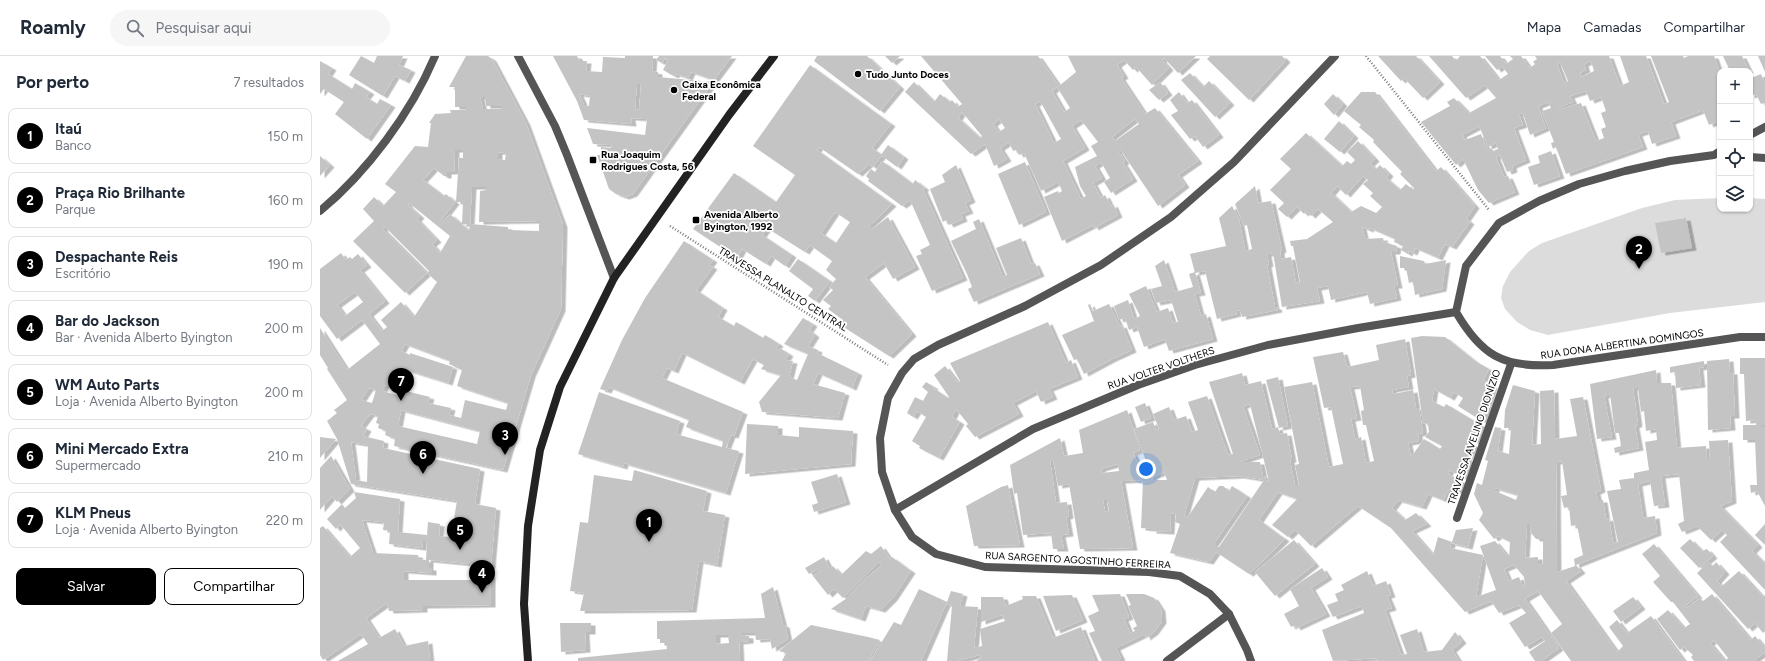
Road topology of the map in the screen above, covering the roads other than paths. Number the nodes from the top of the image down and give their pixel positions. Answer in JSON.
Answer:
{"nodes":[{"id":1,"x":435,"y":56,"type":"edge"},
{"id":2,"x":518,"y":56,"type":"edge"},
{"id":3,"x":774,"y":56,"type":"edge"},
{"id":4,"x":1334,"y":56,"type":"edge"},
{"id":5,"x":1765,"y":126,"type":"edge"},
{"id":6,"x":1753,"y":133,"type":"edge"},
{"id":7,"x":1717,"y":154,"type":"edge"},
{"id":8,"x":1753,"y":157,"type":"edge"},
{"id":9,"x":1765,"y":158,"type":"edge"},
{"id":10,"x":320,"y":211,"type":"edge"},
{"id":11,"x":614,"y":278,"type":"junction"},
{"id":12,"x":1456,"y":312,"type":"junction"},
{"id":13,"x":1765,"y":337,"type":"edge"},
{"id":14,"x":1511,"y":364,"type":"junction"},
{"id":15,"x":896,"y":510,"type":"junction"},
{"id":16,"x":1457,"y":518,"type":"dead end"},
{"id":17,"x":1229,"y":614,"type":"junction"},
{"id":18,"x":528,"y":661,"type":"edge"},
{"id":19,"x":1167,"y":661,"type":"edge"},
{"id":20,"x":1251,"y":661,"type":"edge"}],
"edges":[{"from":1,"to":10,"type":"street"},
{"from":2,"to":11,"type":"street"},
{"from":3,"to":11,"type":"street"},
{"from":4,"to":15,"type":"street","name":"RUA SARGENTO AGOSTINHO FERREIRA"},
{"from":5,"to":6,"type":"street"},
{"from":7,"to":12,"type":"street"},
{"from":8,"to":9,"type":"street"},
{"from":11,"to":18,"type":"street"},
{"from":12,"to":14,"type":"street","name":"RUA DONA ALBERTINA DOMINGOS"},
{"from":12,"to":15,"type":"street","name":"RUA VOLTER VOLTHERS"},
{"from":13,"to":14,"type":"street","name":"RUA DONA ALBERTINA DOMINGOS"},
{"from":14,"to":16,"type":"street","name":"TRAVESSA AVELINO DIONÍZIO"},
{"from":15,"to":17,"type":"street","name":"RUA SARGENTO AGOSTINHO FERREIRA"},
{"from":17,"to":19,"type":"street"},
{"from":17,"to":20,"type":"street","name":"RUA SARGENTO AGOSTINHO FERREIRA"}]}
